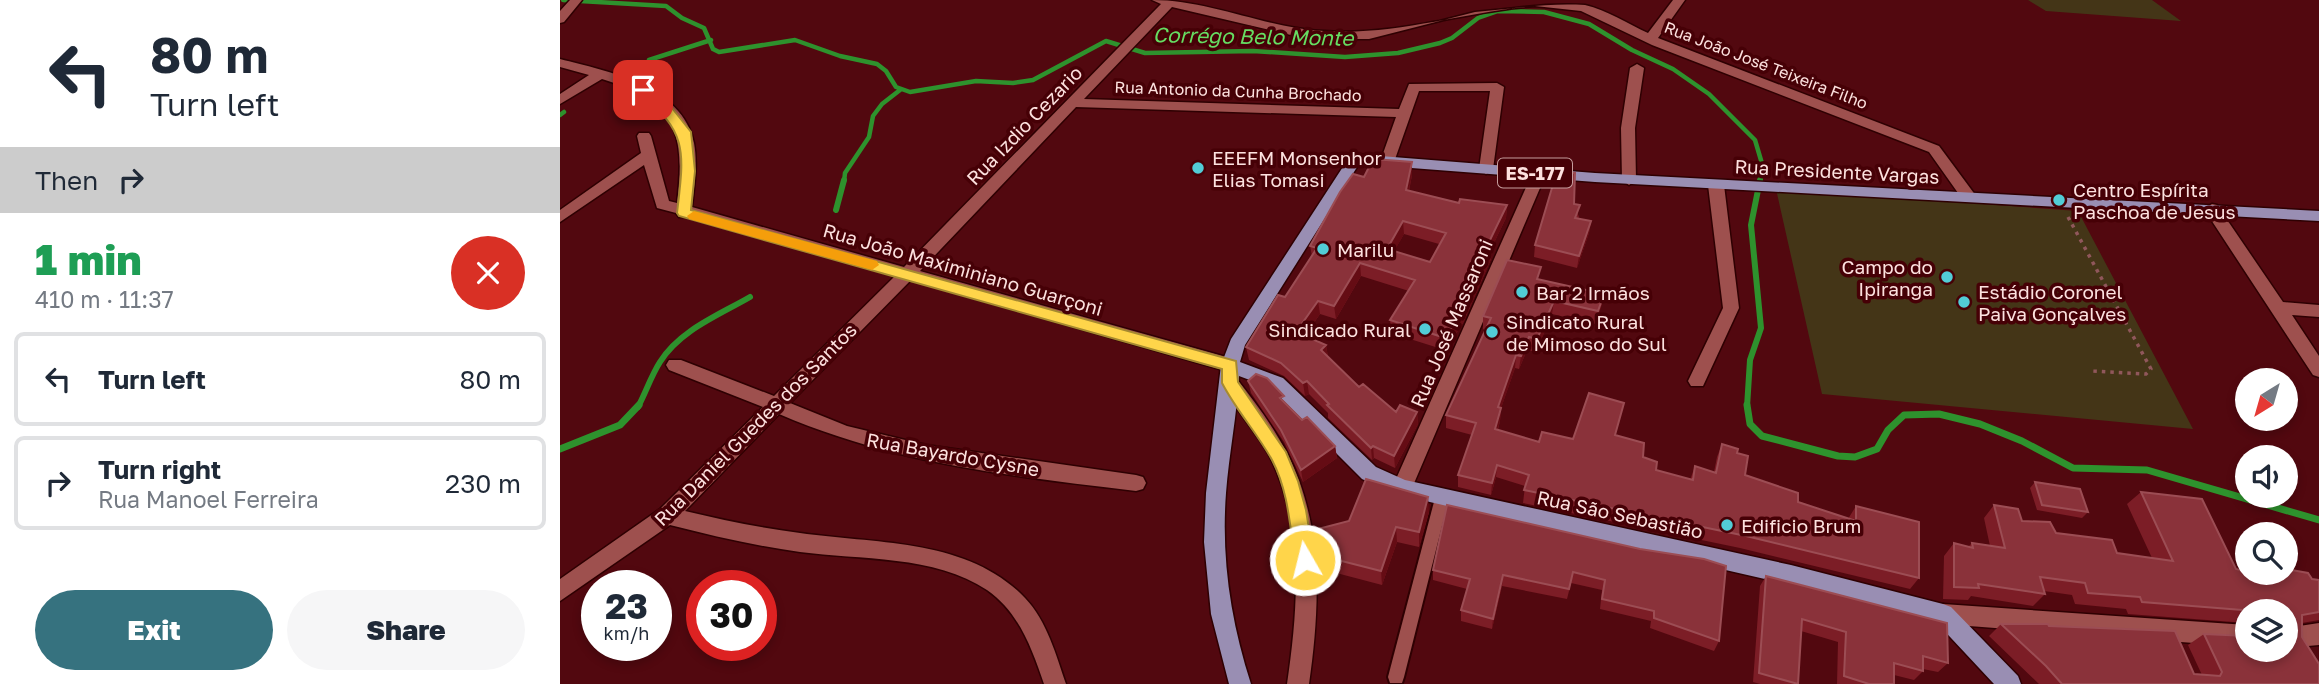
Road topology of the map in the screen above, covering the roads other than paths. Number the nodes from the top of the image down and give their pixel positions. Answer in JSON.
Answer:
{"nodes":[{"id":1,"x":1679,"y":0,"type":"edge"},
{"id":2,"x":1163,"y":2,"type":"edge"},
{"id":3,"x":574,"y":3,"type":"edge"},
{"id":4,"x":560,"y":19,"type":"edge"},
{"id":5,"x":1651,"y":38,"type":"junction"},
{"id":6,"x":560,"y":63,"type":"edge"},
{"id":7,"x":1637,"y":68,"type":"dead end"},
{"id":8,"x":599,"y":75,"type":"junction"},
{"id":9,"x":560,"y":100,"type":"edge"},
{"id":10,"x":1072,"y":103,"type":"junction"},
{"id":11,"x":1403,"y":113,"type":"junction"},
{"id":12,"x":644,"y":136,"type":"dead end"},
{"id":13,"x":649,"y":155,"type":"junction"},
{"id":14,"x":1387,"y":162,"type":"junction"},
{"id":15,"x":1486,"y":169,"type":"junction"},
{"id":16,"x":1539,"y":173,"type":"junction"},
{"id":17,"x":1629,"y":180,"type":"junction"},
{"id":18,"x":1716,"y":185,"type":"junction"},
{"id":19,"x":1968,"y":197,"type":"junction"},
{"id":20,"x":2212,"y":209,"type":"junction"},
{"id":21,"x":684,"y":213,"type":"junction"},
{"id":22,"x":2319,"y":216,"type":"edge"},
{"id":23,"x":560,"y":217,"type":"edge"},
{"id":24,"x":908,"y":273,"type":"joint"},
{"id":25,"x":2280,"y":308,"type":"junction"},
{"id":26,"x":2319,"y":311,"type":"edge"},
{"id":27,"x":675,"y":365,"type":"dead end"},
{"id":28,"x":2319,"y":370,"type":"edge"},
{"id":29,"x":1230,"y":374,"type":"junction"},
{"id":30,"x":1697,"y":381,"type":"dead end"},
{"id":31,"x":776,"y":404,"type":"junction"},
{"id":32,"x":1136,"y":483,"type":"dead end"},
{"id":33,"x":1402,"y":488,"type":"junction"},
{"id":34,"x":1442,"y":498,"type":"junction"},
{"id":35,"x":667,"y":515,"type":"junction"},
{"id":36,"x":560,"y":591,"type":"edge"},
{"id":37,"x":1943,"y":614,"type":"junction"},
{"id":38,"x":2168,"y":632,"type":"junction"},
{"id":39,"x":2319,"y":634,"type":"edge"},
{"id":40,"x":2235,"y":635,"type":"edge"},
{"id":41,"x":2298,"y":637,"type":"edge"},
{"id":42,"x":2298,"y":648,"type":"edge"},
{"id":43,"x":2178,"y":653,"type":"edge"},
{"id":44,"x":2307,"y":659,"type":"edge"},
{"id":45,"x":1396,"y":677,"type":"dead end"},
{"id":46,"x":1055,"y":684,"type":"edge"},
{"id":47,"x":1240,"y":684,"type":"edge"},
{"id":48,"x":1298,"y":684,"type":"edge"},
{"id":49,"x":2010,"y":684,"type":"edge"}],
"edges":[{"from":1,"to":5,"type":"street"},
{"from":2,"to":5,"type":"street","name":"Rua João José Teixeira Filho"},
{"from":2,"to":10,"type":"street","name":"Rua Izdio Cezario"},
{"from":3,"to":4,"type":"street"},
{"from":5,"to":19,"type":"street","name":"Rua João José Teixeira Filho"},
{"from":6,"to":8,"type":"street"},
{"from":7,"to":17,"type":"street"},
{"from":8,"to":9,"type":"street"},
{"from":8,"to":21,"type":"street"},
{"from":10,"to":11,"type":"street","name":"Rua Antonio da Cunha Brochado"},
{"from":10,"to":24,"type":"street","name":"Rua Izdio Cezario"},
{"from":11,"to":14,"type":"street"},
{"from":11,"to":15,"type":"street"},
{"from":12,"to":13,"type":"street"},
{"from":13,"to":21,"type":"street"},
{"from":13,"to":23,"type":"street"},
{"from":14,"to":15,"type":"main road","name":"Rua Presidente Vargas","number":"ES-177"},
{"from":14,"to":29,"type":"main road","name":"Rua Presidente Vargas","number":"ES-177"},
{"from":15,"to":16,"type":"main road","name":"Rua Presidente Vargas","number":"ES-177"},
{"from":16,"to":17,"type":"main road","name":"Rua Presidente Vargas","number":"ES-177"},
{"from":16,"to":33,"type":"street","name":"Rua José Massaroni"},
{"from":17,"to":18,"type":"main road","name":"Rua Presidente Vargas","number":"ES-177"},
{"from":18,"to":19,"type":"main road","name":"Rua Presidente Vargas","number":"ES-177"},
{"from":18,"to":30,"type":"street"},
{"from":19,"to":20,"type":"main road","name":"Rua Presidente Vargas","number":"ES-177"},
{"from":20,"to":22,"type":"main road","name":"Rua Presidente Vargas","number":"ES-177"},
{"from":20,"to":25,"type":"street"},
{"from":21,"to":29,"type":"street","name":"Rua João Maximiniano Guarçoni"},
{"from":24,"to":31,"type":"street","name":"Rua Daniel Guedes dos Santos"},
{"from":25,"to":26,"type":"street"},
{"from":25,"to":28,"type":"street"},
{"from":27,"to":31,"type":"street","name":"Rua Bayardo Cysne"},
{"from":29,"to":33,"type":"main road","name":"Rua São Sebastião"},
{"from":29,"to":47,"type":"main road","number":"ES-177"},
{"from":29,"to":48,"type":"street"},
{"from":31,"to":32,"type":"street","name":"Rua Bayardo Cysne"},
{"from":31,"to":35,"type":"street","name":"Rua Daniel Guedes dos Santos"},
{"from":33,"to":34,"type":"main road","name":"Rua São Sebastião"},
{"from":34,"to":37,"type":"main road","name":"Rua São Sebastião"},
{"from":34,"to":45,"type":"lane"},
{"from":35,"to":36,"type":"street","name":"Rua Daniel Guedes dos Santos"},
{"from":35,"to":46,"type":"street"},
{"from":37,"to":38,"type":"street"},
{"from":37,"to":49,"type":"main road"},
{"from":38,"to":40,"type":"street"},
{"from":38,"to":43,"type":"street"},
{"from":39,"to":41,"type":"street"},
{"from":42,"to":44,"type":"street"}]}
